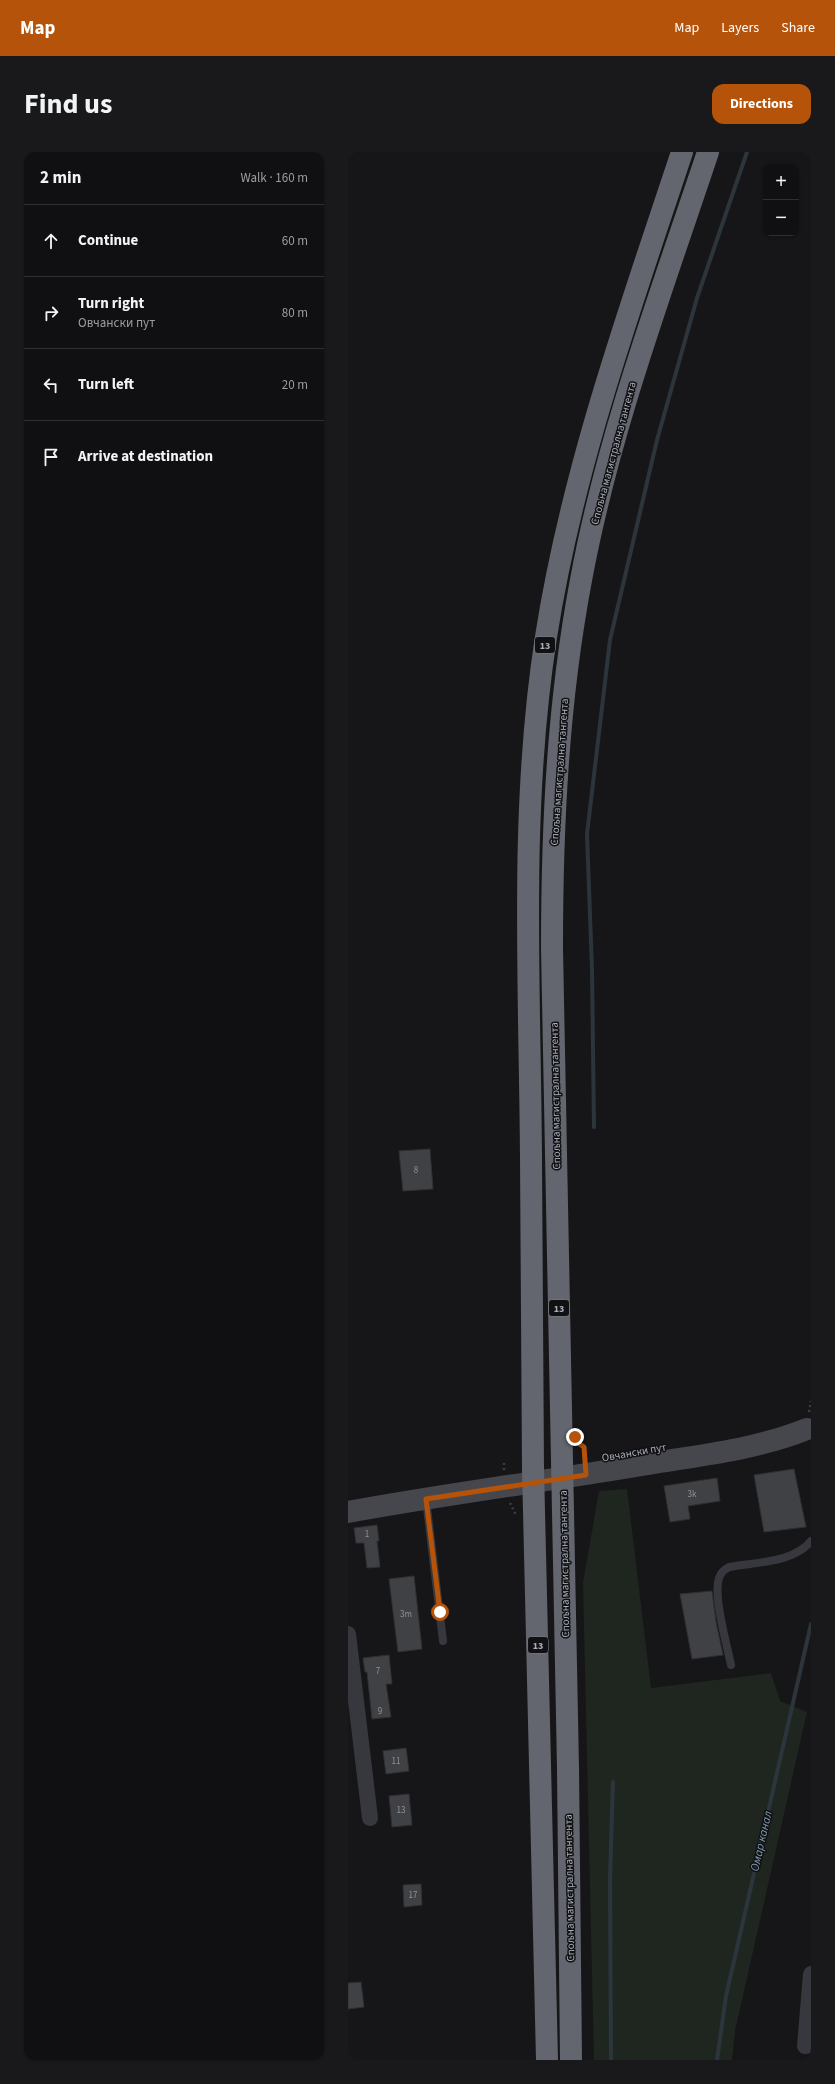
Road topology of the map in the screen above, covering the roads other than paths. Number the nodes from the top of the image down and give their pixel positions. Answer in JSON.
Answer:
{"nodes":[{"id":1,"x":682,"y":152,"type":"edge"},
{"id":2,"x":708,"y":152,"type":"edge"},
{"id":3,"x":809,"y":1428,"type":"edge"},
{"id":4,"x":563,"y":1472,"type":"junction"},
{"id":5,"x":534,"y":1476,"type":"junction"},
{"id":6,"x":426,"y":1499,"type":"junction"},
{"id":7,"x":393,"y":1504,"type":"junction"},
{"id":8,"x":348,"y":1512,"type":"edge"},
{"id":9,"x":811,"y":1541,"type":"edge"},
{"id":10,"x":348,"y":1634,"type":"edge"},
{"id":11,"x":443,"y":1641,"type":"dead end"},
{"id":12,"x":731,"y":1665,"type":"dead end"},
{"id":13,"x":370,"y":1818,"type":"dead end"},
{"id":14,"x":811,"y":1974,"type":"edge"},
{"id":15,"x":811,"y":2045,"type":"edge"},
{"id":16,"x":547,"y":2060,"type":"edge"},
{"id":17,"x":571,"y":2060,"type":"edge"}],
"edges":[{"from":1,"to":5,"type":"highway","number":"13"},
{"from":2,"to":4,"type":"highway","name":"Спољна магистрална тангента","number":"13"},
{"from":3,"to":4,"type":"street","name":"Овчански пут"},
{"from":3,"to":4,"type":"street","name":"Овчански пут"},
{"from":4,"to":5,"type":"street","name":"Овчански пут"},
{"from":4,"to":17,"type":"highway","name":"Спољна магистрална тангента","number":"13"},
{"from":5,"to":6,"type":"street","name":"Овчански пут"},
{"from":5,"to":7,"type":"street","name":"Овчански пут"},
{"from":5,"to":16,"type":"highway","number":"13"},
{"from":6,"to":7,"type":"street","name":"Овчански пут"},
{"from":6,"to":11,"type":"lane"},
{"from":7,"to":8,"type":"street","name":"Овчански пут"},
{"from":9,"to":12,"type":"lane"},
{"from":10,"to":13,"type":"street"},
{"from":14,"to":15,"type":"street"}]}
